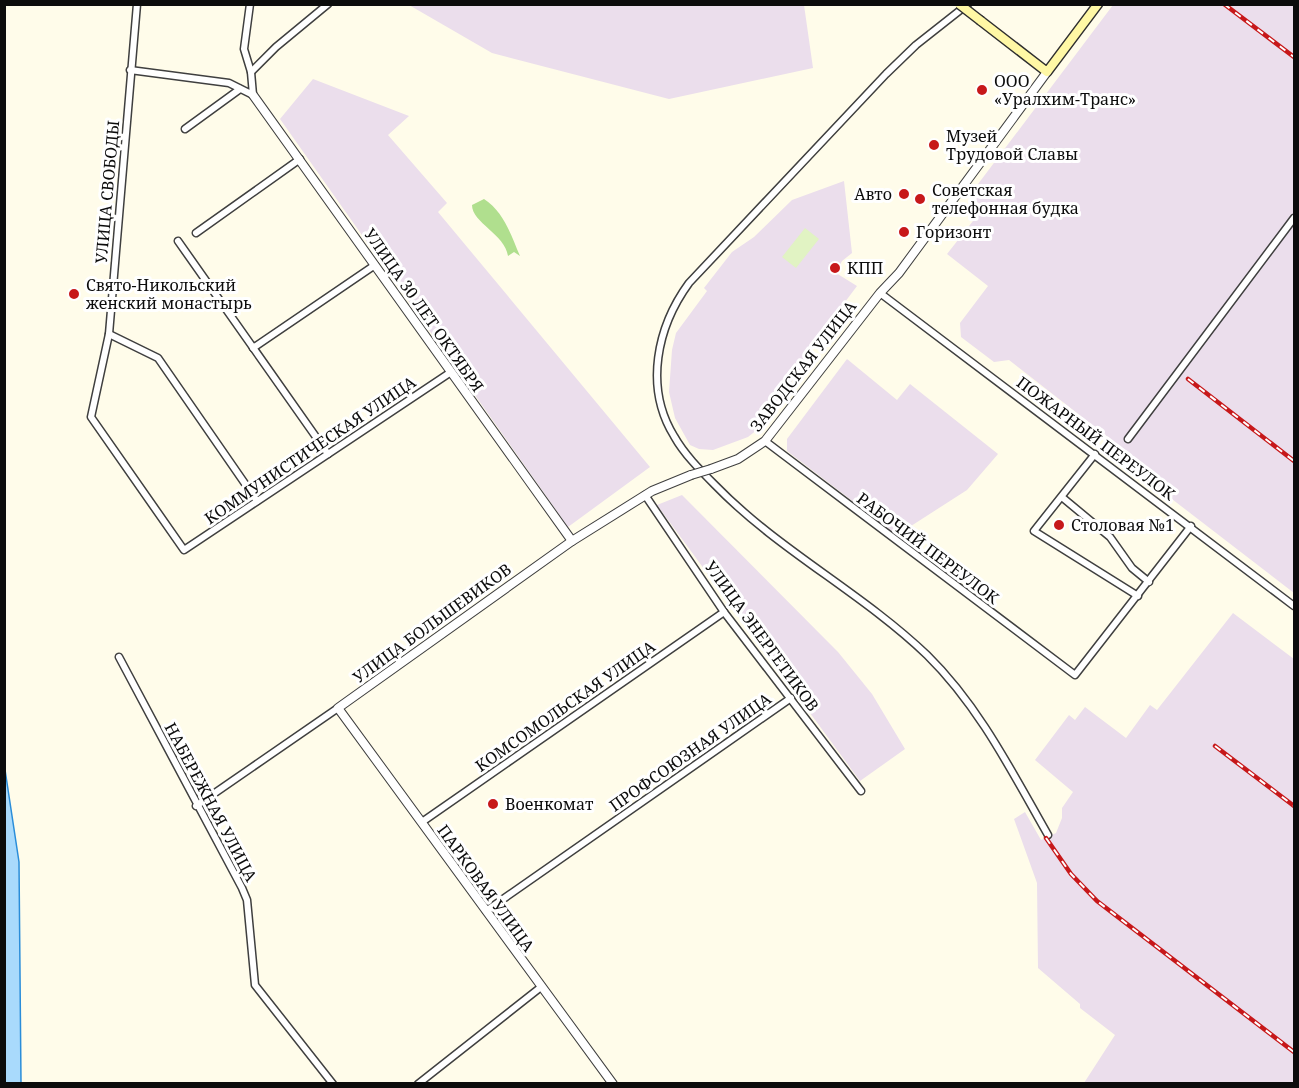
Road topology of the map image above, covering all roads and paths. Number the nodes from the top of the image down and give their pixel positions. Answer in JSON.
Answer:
{"nodes":[{"id":1,"x":137,"y":4,"type":"edge"},
{"id":2,"x":250,"y":4,"type":"edge"},
{"id":3,"x":328,"y":4,"type":"edge"},
{"id":4,"x":959,"y":4,"type":"edge"},
{"id":5,"x":968,"y":4,"type":"edge"},
{"id":6,"x":1098,"y":4,"type":"edge"},
{"id":7,"x":130,"y":70,"type":"junction"},
{"id":8,"x":251,"y":72,"type":"junction"},
{"id":9,"x":1047,"y":72,"type":"junction"},
{"id":10,"x":240,"y":89,"type":"junction"},
{"id":11,"x":253,"y":95,"type":"junction"},
{"id":12,"x":184,"y":129,"type":"dead end"},
{"id":13,"x":300,"y":159,"type":"junction"},
{"id":14,"x":1294,"y":218,"type":"edge"},
{"id":15,"x":196,"y":233,"type":"dead end"},
{"id":16,"x":178,"y":241,"type":"dead end"},
{"id":17,"x":375,"y":265,"type":"junction"},
{"id":18,"x":880,"y":293,"type":"junction"},
{"id":19,"x":109,"y":334,"type":"junction"},
{"id":20,"x":253,"y":348,"type":"junction"},
{"id":21,"x":451,"y":372,"type":"junction"},
{"id":22,"x":1128,"y":439,"type":"dead end"},
{"id":23,"x":765,"y":441,"type":"junction"},
{"id":24,"x":327,"y":454,"type":"junction"},
{"id":25,"x":1095,"y":454,"type":"junction"},
{"id":26,"x":691,"y":475,"type":"joint"},
{"id":27,"x":645,"y":495,"type":"junction"},
{"id":28,"x":1063,"y":498,"type":"junction"},
{"id":29,"x":256,"y":501,"type":"junction"},
{"id":30,"x":1191,"y":526,"type":"junction"},
{"id":31,"x":572,"y":541,"type":"junction"},
{"id":32,"x":184,"y":550,"type":"joint"},
{"id":33,"x":1149,"y":582,"type":"junction"},
{"id":34,"x":1138,"y":597,"type":"junction"},
{"id":35,"x":1294,"y":606,"type":"edge"},
{"id":36,"x":724,"y":612,"type":"junction"},
{"id":37,"x":119,"y":657,"type":"dead end"},
{"id":38,"x":791,"y":699,"type":"junction"},
{"id":39,"x":338,"y":708,"type":"junction"},
{"id":40,"x":861,"y":791,"type":"dead end"},
{"id":41,"x":196,"y":806,"type":"junction"},
{"id":42,"x":422,"y":822,"type":"junction"},
{"id":43,"x":1048,"y":835,"type":"dead end"},
{"id":44,"x":486,"y":910,"type":"junction"},
{"id":45,"x":541,"y":987,"type":"junction"},
{"id":46,"x":333,"y":1083,"type":"edge"},
{"id":47,"x":418,"y":1083,"type":"edge"},
{"id":48,"x":613,"y":1083,"type":"edge"}],
"edges":[{"from":1,"to":7,"type":"street","name":"УЛИЦА СВОБОДЫ"},
{"from":2,"to":8,"type":"street"},
{"from":3,"to":8,"type":"street"},
{"from":4,"to":9,"type":"main road","bridge":true},
{"from":5,"to":43,"type":"street"},
{"from":6,"to":9,"type":"main road","name":"ЗАВОДСКАЯ УЛИЦА"},
{"from":7,"to":10,"type":"street"},
{"from":7,"to":19,"type":"street","name":"УЛИЦА СВОБОДЫ"},
{"from":8,"to":11,"type":"street"},
{"from":9,"to":18,"type":"street","name":"ЗАВОДСКАЯ УЛИЦА"},
{"from":10,"to":11,"type":"street"},
{"from":10,"to":12,"type":"street"},
{"from":11,"to":13,"type":"street","name":"УЛИЦА 30 ЛЕТ ОКТЯБРЯ"},
{"from":13,"to":15,"type":"street"},
{"from":13,"to":17,"type":"street","name":"УЛИЦА 30 ЛЕТ ОКТЯБРЯ"},
{"from":14,"to":22,"type":"street"},
{"from":16,"to":20,"type":"street"},
{"from":17,"to":20,"type":"street"},
{"from":17,"to":21,"type":"street","name":"УЛИЦА 30 ЛЕТ ОКТЯБРЯ"},
{"from":18,"to":23,"type":"street","name":"ЗАВОДСКАЯ УЛИЦА"},
{"from":18,"to":25,"type":"street","name":"ПОЖАРНЫЙ ПЕРЕУЛОК"},
{"from":19,"to":29,"type":"street"},
{"from":19,"to":32,"type":"street","name":"УЛИЦА СВОБОДЫ"},
{"from":20,"to":24,"type":"street"},
{"from":21,"to":24,"type":"street","name":"КОММУНИСТИЧЕСКАЯ УЛИЦА"},
{"from":21,"to":31,"type":"street","name":"УЛИЦА 30 ЛЕТ ОКТЯБРЯ"},
{"from":23,"to":26,"type":"street","name":"ЗАВОДСКАЯ УЛИЦА","bridge":true},
{"from":23,"to":34,"type":"street","name":"РАБОЧИЙ ПЕРЕУЛОК"},
{"from":24,"to":29,"type":"street","name":"КОММУНИСТИЧЕСКАЯ УЛИЦА"},
{"from":25,"to":28,"type":"street"},
{"from":25,"to":30,"type":"street","name":"ПОЖАРНЫЙ ПЕРЕУЛОК"},
{"from":26,"to":27,"type":"street","name":"УЛИЦА БОЛЬШЕВИКОВ"},
{"from":27,"to":31,"type":"street","name":"УЛИЦА БОЛЬШЕВИКОВ"},
{"from":27,"to":36,"type":"street","name":"УЛИЦА ЭНЕРГЕТИКОВ"},
{"from":28,"to":33,"type":"street"},
{"from":28,"to":34,"type":"street"},
{"from":29,"to":32,"type":"street","name":"КОММУНИСТИЧЕСКАЯ УЛИЦА"},
{"from":30,"to":33,"type":"street"},
{"from":30,"to":35,"type":"street","name":"ПОЖАРНЫЙ ПЕРЕУЛОК"},
{"from":31,"to":39,"type":"street","name":"УЛИЦА БОЛЬШЕВИКОВ"},
{"from":33,"to":34,"type":"street"},
{"from":36,"to":38,"type":"street","name":"УЛИЦА ЭНЕРГЕТИКОВ"},
{"from":36,"to":42,"type":"street","name":"КОМСОМОЛЬСКАЯ УЛИЦА"},
{"from":37,"to":41,"type":"street","name":"НАБЕРЕЖНАЯ УЛИЦА"},
{"from":38,"to":40,"type":"street","name":"УЛИЦА ЭНЕРГЕТИКОВ"},
{"from":38,"to":44,"type":"street","name":"ПРОФСОЮЗНАЯ УЛИЦА"},
{"from":39,"to":41,"type":"street","name":"УЛИЦА БОЛЬШЕВИКОВ"},
{"from":39,"to":42,"type":"street","name":"ПАРКОВАЯ УЛИЦА"},
{"from":41,"to":46,"type":"street","name":"НАБЕРЕЖНАЯ УЛИЦА"},
{"from":42,"to":44,"type":"street","name":"ПАРКОВАЯ УЛИЦА"},
{"from":44,"to":45,"type":"street","name":"ПАРКОВАЯ УЛИЦА"},
{"from":45,"to":47,"type":"street"},
{"from":45,"to":48,"type":"street","name":"ПАРКОВАЯ УЛИЦА"}]}
